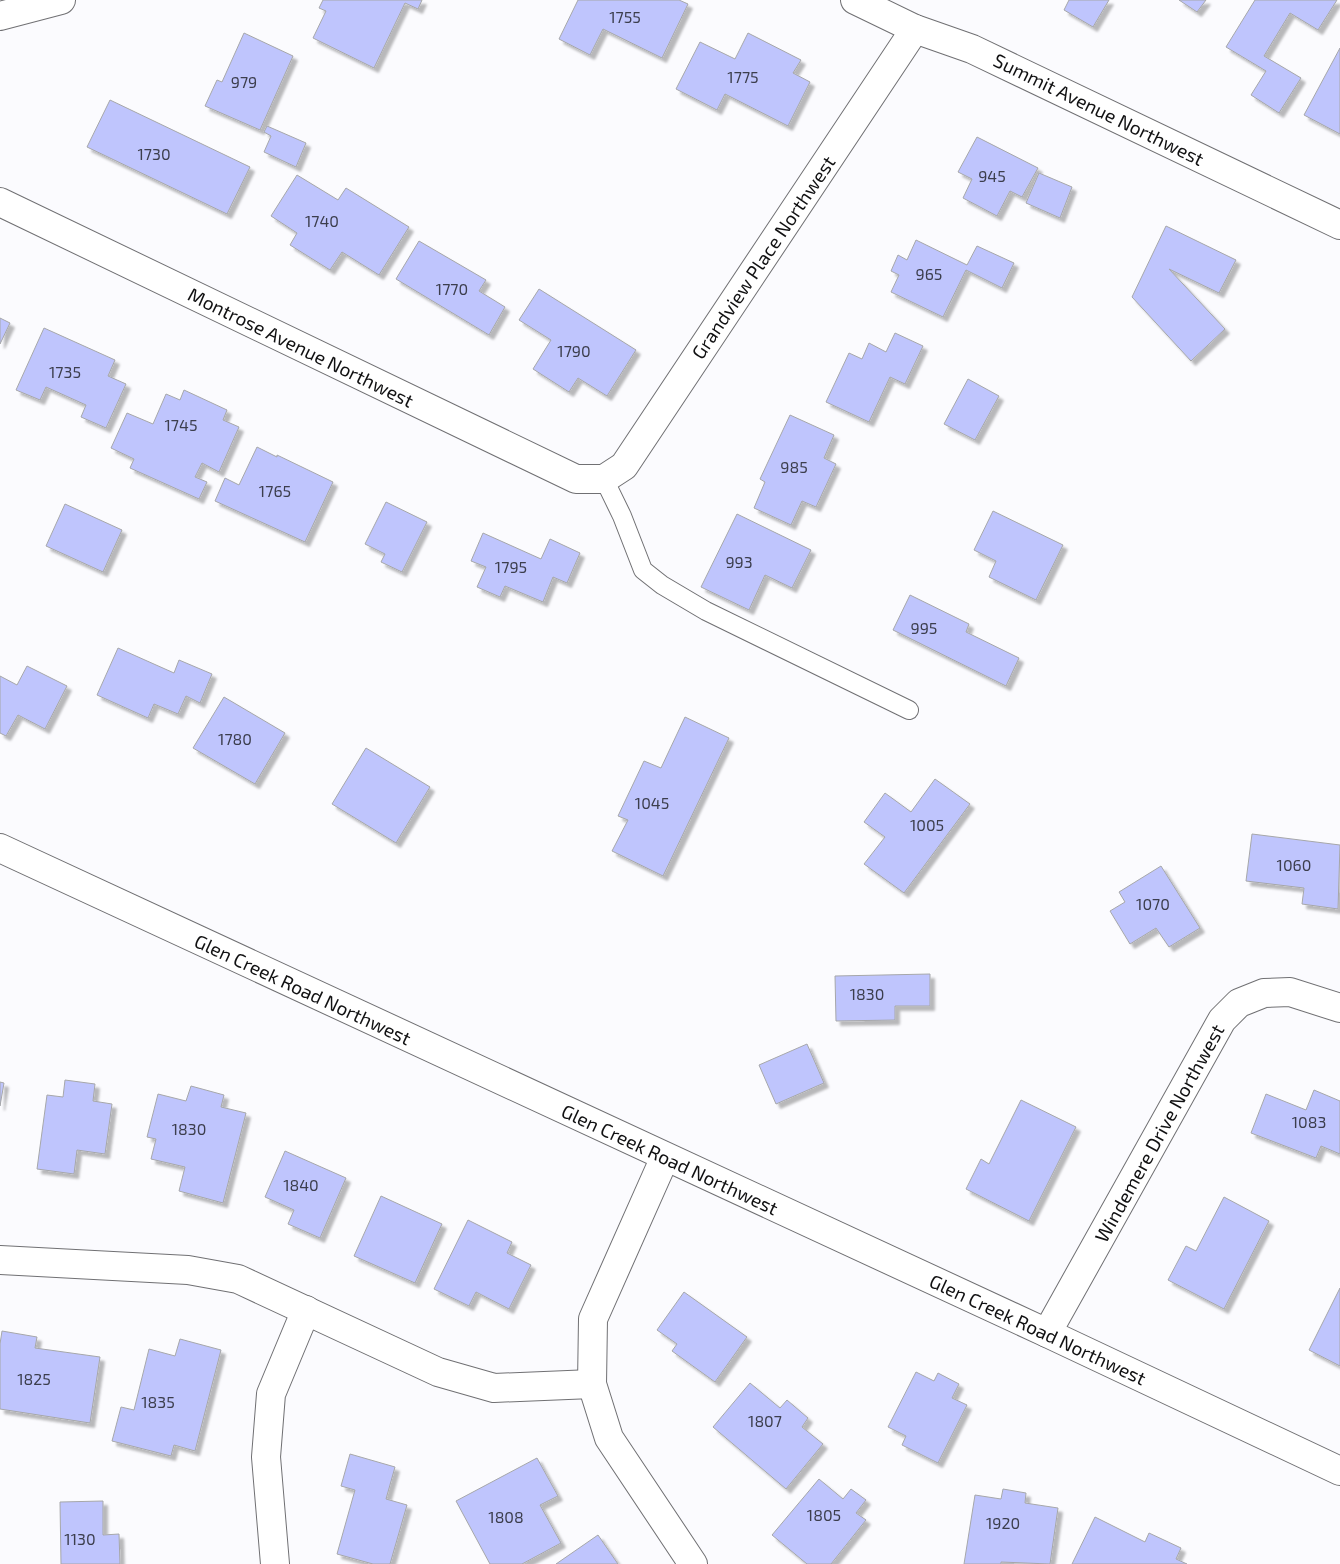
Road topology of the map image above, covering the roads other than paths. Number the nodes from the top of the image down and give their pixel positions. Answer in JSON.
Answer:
{"nodes":[{"id":1,"x":61,"y":0,"type":"edge"},
{"id":2,"x":855,"y":0,"type":"edge"},
{"id":3,"x":0,"y":16,"type":"edge"},
{"id":4,"x":915,"y":28,"type":"junction"},
{"id":5,"x":0,"y":202,"type":"edge"},
{"id":6,"x":1340,"y":225,"type":"edge"},
{"id":7,"x":604,"y":479,"type":"junction"},
{"id":8,"x":909,"y":710,"type":"dead end"},
{"id":9,"x":0,"y":848,"type":"edge"},
{"id":10,"x":1340,"y":1008,"type":"edge"},
{"id":11,"x":665,"y":1157,"type":"junction"},
{"id":12,"x":0,"y":1260,"type":"edge"},
{"id":13,"x":306,"y":1310,"type":"junction"},
{"id":14,"x":1047,"y":1333,"type":"junction"},
{"id":15,"x":592,"y":1384,"type":"junction"},
{"id":16,"x":1340,"y":1471,"type":"edge"},
{"id":17,"x":275,"y":1564,"type":"edge"},
{"id":18,"x":693,"y":1564,"type":"edge"}],
"edges":[{"from":1,"to":3,"type":"street"},
{"from":2,"to":4,"type":"street","name":"Summit Avenue Northwest"},
{"from":4,"to":6,"type":"street","name":"Summit Avenue Northwest"},
{"from":4,"to":7,"type":"street","name":"Grandview Place Northwest"},
{"from":5,"to":7,"type":"street","name":"Montrose Avenue Northwest"},
{"from":7,"to":8,"type":"lane"},
{"from":9,"to":11,"type":"street","name":"Glen Creek Road Northwest"},
{"from":10,"to":14,"type":"street","name":"Windemere Drive Northwest"},
{"from":11,"to":14,"type":"street","name":"Glen Creek Road Northwest"},
{"from":11,"to":15,"type":"street"},
{"from":12,"to":13,"type":"street"},
{"from":13,"to":15,"type":"street"},
{"from":13,"to":17,"type":"street"},
{"from":14,"to":16,"type":"street","name":"Glen Creek Road Northwest"},
{"from":15,"to":18,"type":"street"}]}
